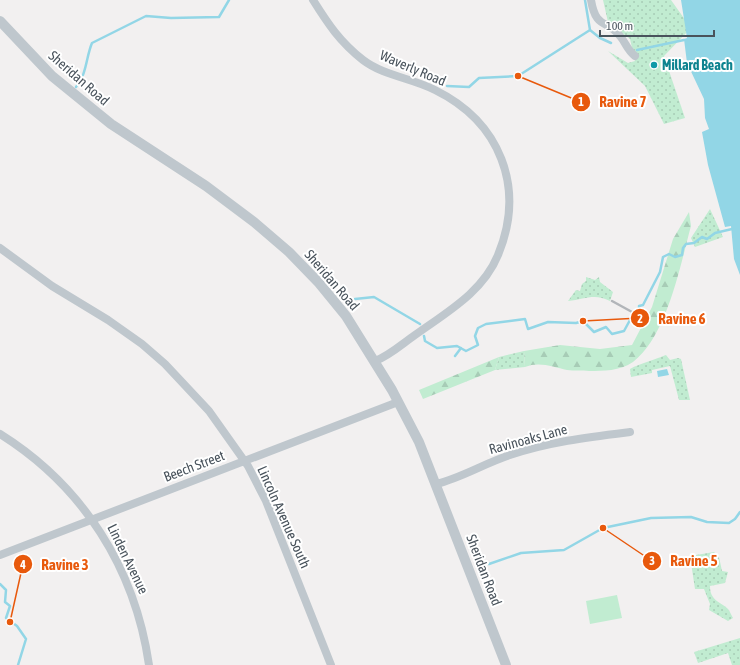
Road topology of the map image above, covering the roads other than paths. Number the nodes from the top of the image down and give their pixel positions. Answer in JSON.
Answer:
{"nodes":[{"id":1,"x":313,"y":0,"type":"edge"},
{"id":2,"x":591,"y":0,"type":"edge"},
{"id":3,"x":0,"y":22,"type":"edge"},
{"id":4,"x":636,"y":56,"type":"dead end"},
{"id":5,"x":0,"y":248,"type":"edge"},
{"id":6,"x":375,"y":361,"type":"junction"},
{"id":7,"x":398,"y":402,"type":"junction"},
{"id":8,"x":630,"y":432,"type":"dead end"},
{"id":9,"x":0,"y":434,"type":"edge"},
{"id":10,"x":244,"y":460,"type":"junction"},
{"id":11,"x":436,"y":484,"type":"junction"},
{"id":12,"x":92,"y":519,"type":"junction"},
{"id":13,"x":0,"y":555,"type":"edge"},
{"id":14,"x":149,"y":665,"type":"edge"},
{"id":15,"x":331,"y":665,"type":"edge"},
{"id":16,"x":506,"y":665,"type":"edge"}],
"edges":[{"from":1,"to":6,"type":"street","name":"Waverly Road"},
{"from":2,"to":4,"type":"street"},
{"from":3,"to":6,"type":"street","name":"Sheridan Road"},
{"from":5,"to":10,"type":"street","name":"Lincoln Avenue South"},
{"from":6,"to":7,"type":"street","name":"Sheridan Road"},
{"from":7,"to":10,"type":"street","name":"Beech Street"},
{"from":7,"to":11,"type":"street","name":"Sheridan Road"},
{"from":8,"to":11,"type":"street","name":"Ravinoaks Lane"},
{"from":9,"to":12,"type":"street","name":"Linden Avenue"},
{"from":10,"to":12,"type":"street","name":"Beech Street"},
{"from":10,"to":15,"type":"street","name":"Lincoln Avenue South"},
{"from":11,"to":16,"type":"street","name":"Sheridan Road"},
{"from":12,"to":13,"type":"street","name":"Beech Street"},
{"from":12,"to":14,"type":"street","name":"Linden Avenue"}]}
